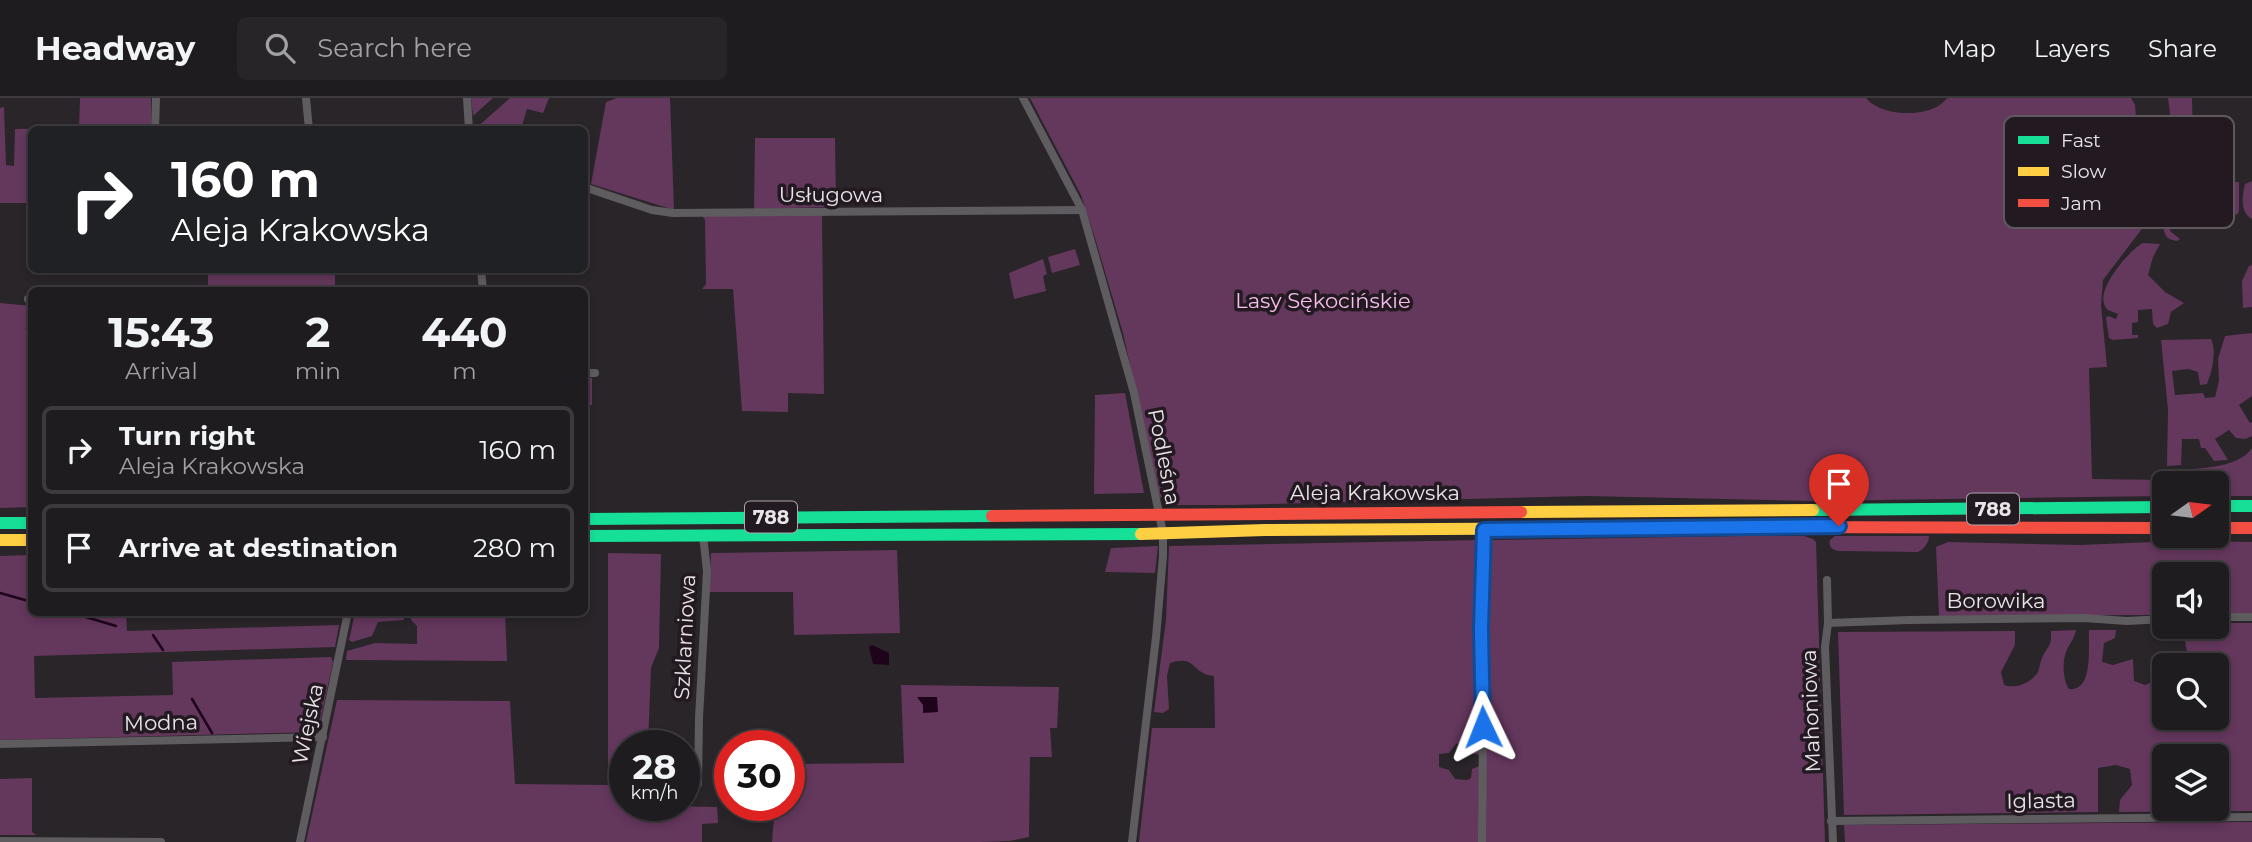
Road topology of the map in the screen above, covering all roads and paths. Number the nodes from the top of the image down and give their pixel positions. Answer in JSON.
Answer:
{"nodes":[{"id":1,"x":156,"y":98,"type":"edge"},
{"id":2,"x":306,"y":98,"type":"edge"},
{"id":3,"x":467,"y":98,"type":"edge"},
{"id":4,"x":1023,"y":98,"type":"edge"},
{"id":5,"x":155,"y":126,"type":"edge"},
{"id":6,"x":309,"y":126,"type":"edge"},
{"id":7,"x":469,"y":126,"type":"edge"},
{"id":8,"x":588,"y":188,"type":"edge"},
{"id":9,"x":1082,"y":210,"type":"junction"},
{"id":10,"x":588,"y":373,"type":"edge"},
{"id":11,"x":595,"y":373,"type":"dead end"},
{"id":12,"x":2230,"y":506,"type":"edge"},
{"id":13,"x":2252,"y":506,"type":"edge"},
{"id":14,"x":2152,"y":507,"type":"edge"},
{"id":15,"x":1157,"y":513,"type":"junction"},
{"id":16,"x":588,"y":519,"type":"edge"},
{"id":17,"x":0,"y":523,"type":"edge"},
{"id":18,"x":28,"y":523,"type":"edge"},
{"id":19,"x":2152,"y":528,"type":"edge"},
{"id":20,"x":2230,"y":528,"type":"edge"},
{"id":21,"x":2252,"y":528,"type":"edge"},
{"id":22,"x":1484,"y":530,"type":"junction"},
{"id":23,"x":1163,"y":533,"type":"junction"},
{"id":24,"x":703,"y":535,"type":"junction"},
{"id":25,"x":588,"y":536,"type":"edge"},
{"id":26,"x":0,"y":540,"type":"edge"},
{"id":27,"x":28,"y":540,"type":"edge"},
{"id":28,"x":1827,"y":580,"type":"dead end"},
{"id":29,"x":347,"y":616,"type":"edge"},
{"id":30,"x":2229,"y":617,"type":"edge"},
{"id":31,"x":2252,"y":617,"type":"edge"},
{"id":32,"x":2152,"y":620,"type":"edge"},
{"id":33,"x":1828,"y":623,"type":"junction"},
{"id":34,"x":699,"y":730,"type":"edge"},
{"id":35,"x":323,"y":737,"type":"junction"},
{"id":36,"x":0,"y":744,"type":"edge"},
{"id":37,"x":2252,"y":817,"type":"edge"},
{"id":38,"x":1831,"y":821,"type":"junction"},
{"id":39,"x":0,"y":841,"type":"edge"},
{"id":40,"x":161,"y":842,"type":"edge"},
{"id":41,"x":300,"y":842,"type":"edge"},
{"id":42,"x":1132,"y":842,"type":"edge"},
{"id":43,"x":1482,"y":842,"type":"edge"},
{"id":44,"x":1833,"y":842,"type":"edge"}],
"edges":[{"from":1,"to":5,"type":"street"},
{"from":2,"to":6,"type":"street"},
{"from":3,"to":7,"type":"street"},
{"from":4,"to":9,"type":"street","name":"Podleśna"},
{"from":8,"to":9,"type":"street","name":"Usługowa"},
{"from":9,"to":15,"type":"street","name":"Podleśna"},
{"from":10,"to":11,"type":"street"},
{"from":12,"to":13,"type":"main road"},
{"from":14,"to":15,"type":"main road","name":"Aleja Krakowska","number":"788"},
{"from":15,"to":16,"type":"main road","name":"Aleja Krakowska","number":"788"},
{"from":15,"to":23,"type":"street","name":"Podleśna"},
{"from":17,"to":18,"type":"main road"},
{"from":19,"to":22,"type":"main road","name":"Aleja Krakowska","number":"788"},
{"from":20,"to":21,"type":"main road"},
{"from":22,"to":23,"type":"main road","name":"Aleja Krakowska","number":"788"},
{"from":22,"to":43,"type":"street"},
{"from":23,"to":24,"type":"main road","name":"Aleja Krakowska","number":"788"},
{"from":23,"to":42,"type":"street","name":"Podleśna"},
{"from":24,"to":25,"type":"main road","name":"Aleja Krakowska","number":"788"},
{"from":24,"to":34,"type":"street","name":"Szklarniowa"},
{"from":26,"to":27,"type":"main road"},
{"from":28,"to":33,"type":"street","name":"Mahoniowa"},
{"from":29,"to":35,"type":"street","name":"Wiejska"},
{"from":30,"to":31,"type":"street"},
{"from":32,"to":33,"type":"street","name":"Borowika"},
{"from":33,"to":38,"type":"street","name":"Mahoniowa"},
{"from":35,"to":36,"type":"street","name":"Modna"},
{"from":35,"to":41,"type":"street","name":"Wiejska"},
{"from":37,"to":38,"type":"street","name":"Iglasta"},
{"from":38,"to":44,"type":"street","name":"Mahoniowa"},
{"from":39,"to":40,"type":"street"}]}
